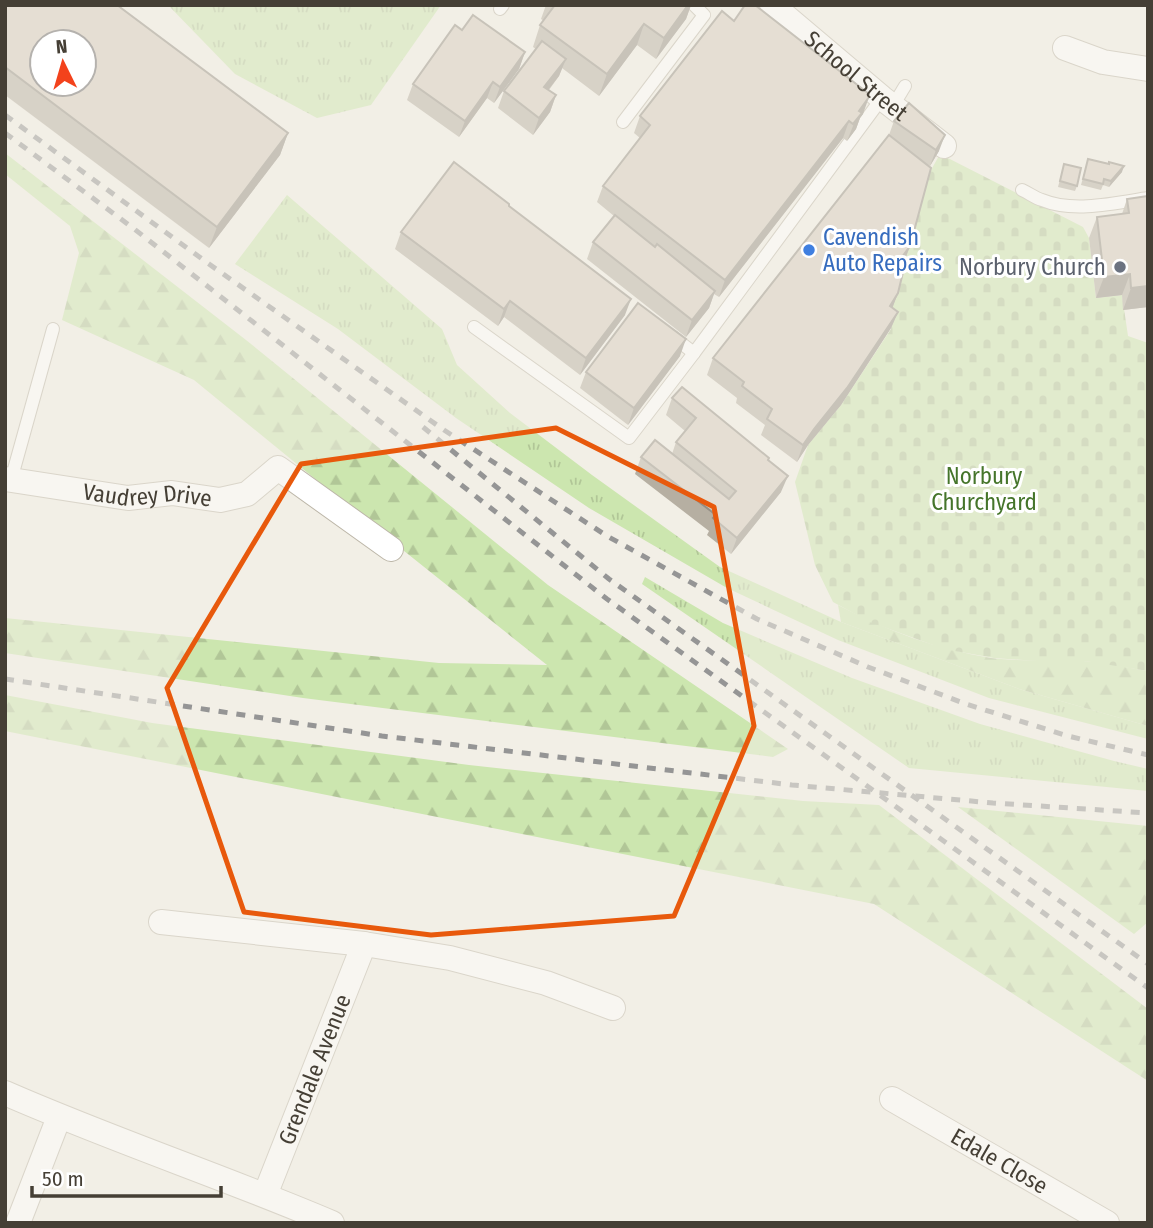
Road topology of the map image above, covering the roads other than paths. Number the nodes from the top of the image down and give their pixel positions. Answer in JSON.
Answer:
{"nodes":[{"id":1,"x":694,"y":5,"type":"edge"},
{"id":2,"x":772,"y":5,"type":"edge"},
{"id":3,"x":1065,"y":48,"type":"dead end"},
{"id":4,"x":1148,"y":69,"type":"edge"},
{"id":5,"x":893,"y":97,"type":"junction"},
{"id":6,"x":623,"y":122,"type":"dead end"},
{"id":7,"x":944,"y":146,"type":"edge"},
{"id":8,"x":1022,"y":190,"type":"dead end"},
{"id":9,"x":1148,"y":198,"type":"edge"},
{"id":10,"x":474,"y":327,"type":"dead end"},
{"id":11,"x":662,"y":328,"type":"edge"},
{"id":12,"x":53,"y":329,"type":"dead end"},
{"id":13,"x":694,"y":353,"type":"junction"},
{"id":14,"x":8,"y":480,"type":"edge"},
{"id":15,"x":391,"y":549,"type":"dead end"},
{"id":16,"x":161,"y":922,"type":"dead end"},
{"id":17,"x":364,"y":944,"type":"junction"},
{"id":18,"x":613,"y":1008,"type":"dead end"},
{"id":19,"x":5,"y":1093,"type":"edge"},
{"id":20,"x":891,"y":1099,"type":"dead end"},
{"id":21,"x":59,"y":1117,"type":"junction"},
{"id":22,"x":265,"y":1195,"type":"junction"},
{"id":23,"x":18,"y":1223,"type":"edge"},
{"id":24,"x":332,"y":1223,"type":"edge"},
{"id":25,"x":1107,"y":1223,"type":"edge"}],
"edges":[{"from":1,"to":6,"type":"lane"},
{"from":2,"to":5,"type":"street","name":"School Street"},
{"from":3,"to":4,"type":"street"},
{"from":5,"to":7,"type":"street","name":"School Street"},
{"from":5,"to":13,"type":"lane"},
{"from":8,"to":9,"type":"lane"},
{"from":10,"to":13,"type":"lane"},
{"from":11,"to":13,"type":"lane"},
{"from":12,"to":14,"type":"lane"},
{"from":14,"to":15,"type":"street","name":"Vaudrey Drive"},
{"from":16,"to":17,"type":"street"},
{"from":17,"to":18,"type":"street"},
{"from":17,"to":22,"type":"street","name":"Grendale Avenue"},
{"from":19,"to":21,"type":"street"},
{"from":20,"to":25,"type":"street","name":"Edale Close"},
{"from":21,"to":22,"type":"street"},
{"from":21,"to":23,"type":"street"},
{"from":22,"to":24,"type":"street"}]}
